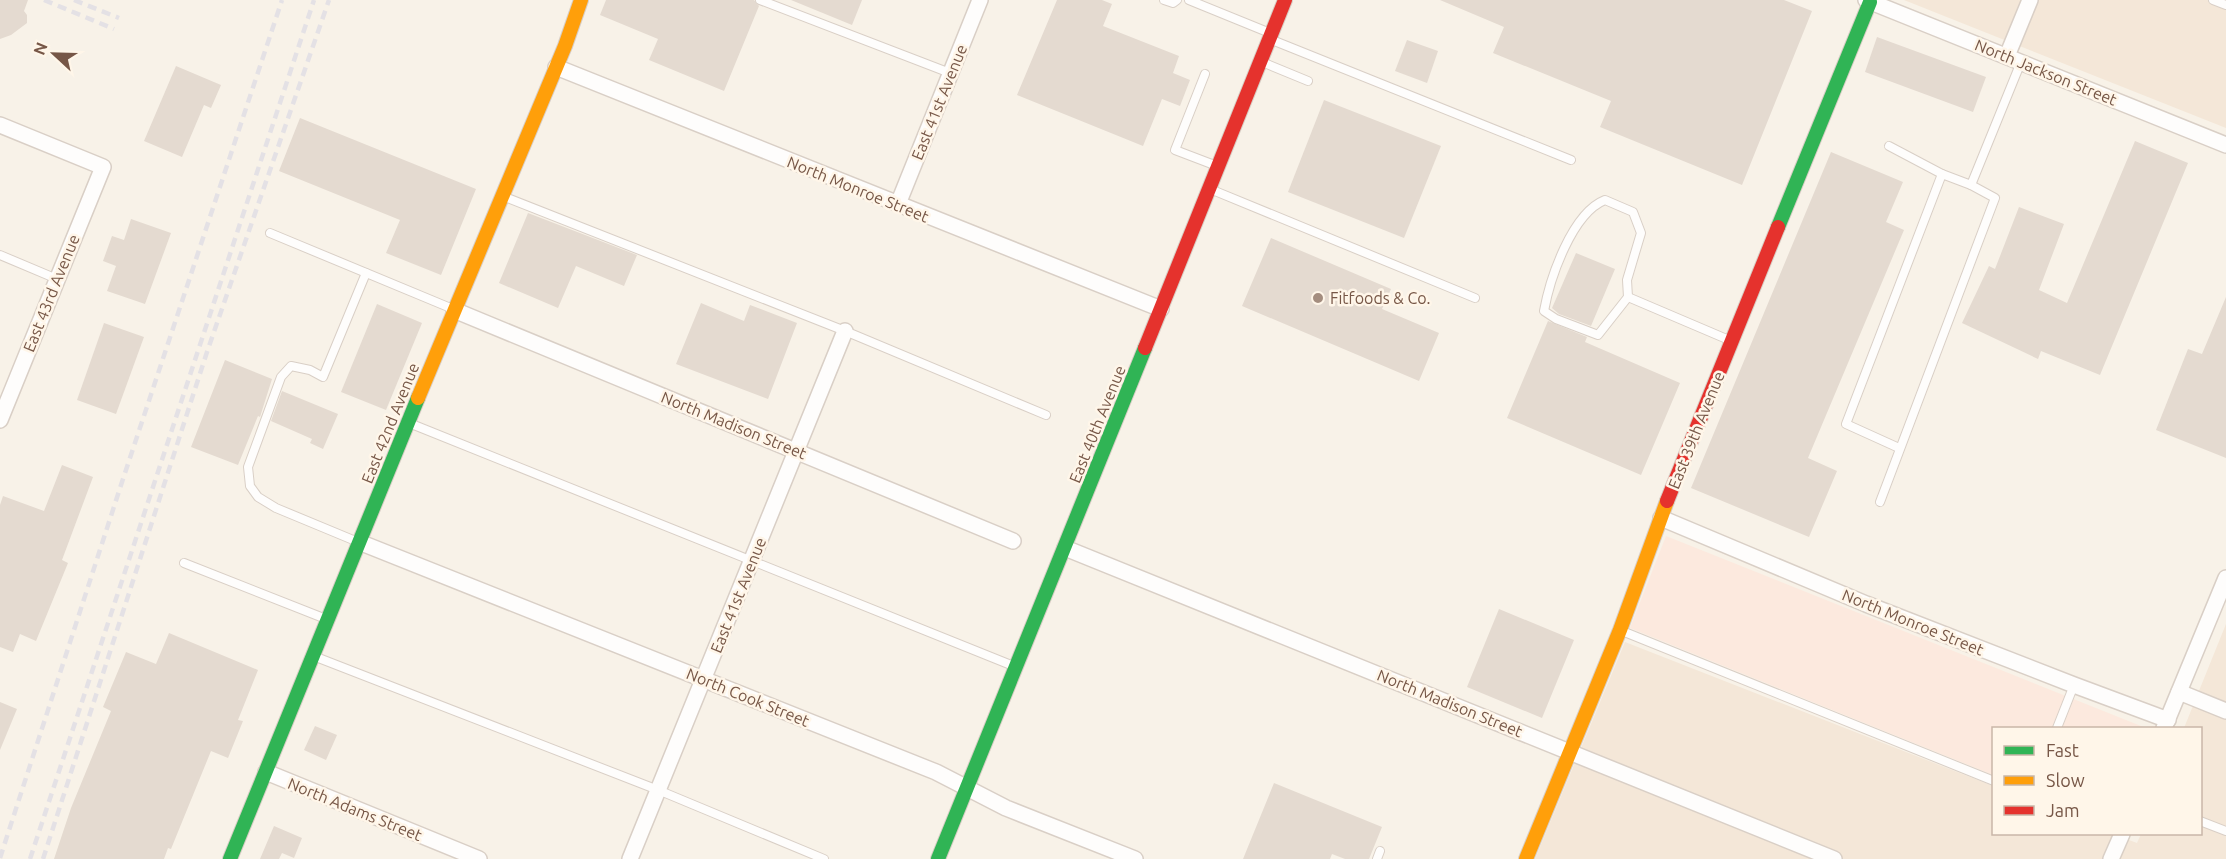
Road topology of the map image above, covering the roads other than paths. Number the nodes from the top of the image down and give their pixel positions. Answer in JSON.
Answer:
{"nodes":[{"id":1,"x":581,"y":0,"type":"edge"},
{"id":2,"x":760,"y":0,"type":"edge"},
{"id":3,"x":980,"y":0,"type":"edge"},
{"id":4,"x":1164,"y":0,"type":"edge"},
{"id":5,"x":1177,"y":0,"type":"edge"},
{"id":6,"x":1189,"y":0,"type":"edge"},
{"id":7,"x":1285,"y":0,"type":"edge"},
{"id":8,"x":2030,"y":0,"type":"edge"},
{"id":9,"x":2213,"y":0,"type":"edge"},
{"id":10,"x":1868,"y":1,"type":"edge"},
{"id":11,"x":2226,"y":5,"type":"edge"},
{"id":12,"x":1271,"y":37,"type":"junction"},
{"id":13,"x":2014,"y":59,"type":"junction"},
{"id":14,"x":1261,"y":62,"type":"junction"},
{"id":15,"x":556,"y":67,"type":"junction"},
{"id":16,"x":950,"y":73,"type":"junction"},
{"id":17,"x":1204,"y":74,"type":"dead end"},
{"id":18,"x":1308,"y":81,"type":"dead end"},
{"id":19,"x":0,"y":125,"type":"edge"},
{"id":20,"x":2226,"y":145,"type":"edge"},
{"id":21,"x":1889,"y":146,"type":"dead end"},
{"id":22,"x":1571,"y":160,"type":"dead end"},
{"id":23,"x":1218,"y":167,"type":"junction"},
{"id":24,"x":1942,"y":174,"type":"junction"},
{"id":25,"x":1971,"y":185,"type":"junction"},
{"id":26,"x":1210,"y":189,"type":"junction"},
{"id":27,"x":501,"y":195,"type":"junction"},
{"id":28,"x":898,"y":204,"type":"junction"},
{"id":29,"x":270,"y":233,"type":"dead end"},
{"id":30,"x":0,"y":255,"type":"edge"},
{"id":31,"x":366,"y":273,"type":"junction"},
{"id":32,"x":57,"y":279,"type":"junction"},
{"id":33,"x":1628,"y":297,"type":"junction"},
{"id":34,"x":1475,"y":298,"type":"dead end"},
{"id":35,"x":1161,"y":309,"type":"junction"},
{"id":36,"x":454,"y":310,"type":"junction"},
{"id":37,"x":845,"y":331,"type":"junction"},
{"id":38,"x":1732,"y":341,"type":"junction"},
{"id":39,"x":4,"y":397,"type":"edge"},
{"id":40,"x":1046,"y":415,"type":"dead end"},
{"id":41,"x":0,"y":420,"type":"edge"},
{"id":42,"x":408,"y":422,"type":"junction"},
{"id":43,"x":1899,"y":448,"type":"junction"},
{"id":44,"x":796,"y":451,"type":"junction"},
{"id":45,"x":1880,"y":502,"type":"dead end"},
{"id":46,"x":1661,"y":518,"type":"junction"},
{"id":47,"x":1013,"y":541,"type":"dead end"},
{"id":48,"x":359,"y":542,"type":"junction"},
{"id":49,"x":1065,"y":548,"type":"junction"},
{"id":50,"x":752,"y":561,"type":"junction"},
{"id":51,"x":184,"y":563,"type":"dead end"},
{"id":52,"x":2226,"y":578,"type":"edge"},
{"id":53,"x":327,"y":620,"type":"junction"},
{"id":54,"x":1620,"y":630,"type":"junction"},
{"id":55,"x":313,"y":656,"type":"junction"},
{"id":56,"x":1017,"y":668,"type":"junction"},
{"id":57,"x":703,"y":679,"type":"junction"},
{"id":58,"x":2074,"y":686,"type":"junction"},
{"id":59,"x":2180,"y":692,"type":"junction"},
{"id":60,"x":2226,"y":711,"type":"edge"},
{"id":61,"x":2166,"y":724,"type":"edge"},
{"id":62,"x":2058,"y":727,"type":"edge"},
{"id":63,"x":1570,"y":752,"type":"junction"},
{"id":64,"x":266,"y":772,"type":"junction"},
{"id":65,"x":1992,"y":780,"type":"edge"},
{"id":66,"x":968,"y":789,"type":"junction"},
{"id":67,"x":658,"y":790,"type":"junction"},
{"id":68,"x":2202,"y":822,"type":"edge"},
{"id":69,"x":2226,"y":831,"type":"edge"},
{"id":70,"x":2122,"y":835,"type":"edge"},
{"id":71,"x":230,"y":859,"type":"edge"},
{"id":72,"x":479,"y":859,"type":"edge"},
{"id":73,"x":630,"y":859,"type":"edge"},
{"id":74,"x":824,"y":859,"type":"edge"},
{"id":75,"x":938,"y":859,"type":"edge"},
{"id":76,"x":1134,"y":859,"type":"edge"},
{"id":77,"x":1526,"y":859,"type":"edge"},
{"id":78,"x":1834,"y":859,"type":"edge"},
{"id":79,"x":2111,"y":859,"type":"edge"}],
"edges":[{"from":1,"to":15,"type":"street","name":"East 42nd Avenue"},
{"from":2,"to":16,"type":"lane"},
{"from":3,"to":16,"type":"street","name":"East 41st Avenue"},
{"from":4,"to":5,"type":"lane"},
{"from":6,"to":12,"type":"lane"},
{"from":7,"to":12,"type":"street","name":"East 40th Avenue"},
{"from":8,"to":13,"type":"street"},
{"from":9,"to":11,"type":"lane"},
{"from":10,"to":13,"type":"street","name":"North Jackson Street"},
{"from":10,"to":38,"type":"street","name":"East 39th Avenue"},
{"from":12,"to":14,"type":"street","name":"East 40th Avenue"},
{"from":12,"to":22,"type":"lane"},
{"from":13,"to":20,"type":"street","name":"North Jackson Street"},
{"from":13,"to":25,"type":"lane"},
{"from":14,"to":18,"type":"lane"},
{"from":14,"to":23,"type":"street","name":"East 40th Avenue"},
{"from":15,"to":27,"type":"street","name":"East 42nd Avenue"},
{"from":15,"to":28,"type":"street","name":"North Monroe Street"},
{"from":16,"to":28,"type":"street","name":"East 41st Avenue"},
{"from":17,"to":23,"type":"lane"},
{"from":19,"to":32,"type":"street","name":"East 43rd Avenue"},
{"from":21,"to":24,"type":"lane"},
{"from":23,"to":26,"type":"street","name":"East 40th Avenue"},
{"from":24,"to":25,"type":"lane"},
{"from":24,"to":43,"type":"lane"},
{"from":25,"to":43,"type":"lane"},
{"from":26,"to":34,"type":"lane"},
{"from":26,"to":35,"type":"street","name":"East 40th Avenue"},
{"from":27,"to":36,"type":"street","name":"East 42nd Avenue"},
{"from":27,"to":37,"type":"lane"},
{"from":28,"to":35,"type":"street","name":"North Monroe Street"},
{"from":29,"to":31,"type":"lane"},
{"from":30,"to":32,"type":"lane"},
{"from":31,"to":36,"type":"lane"},
{"from":31,"to":48,"type":"lane"},
{"from":32,"to":39,"type":"street","name":"East 43rd Avenue"},
{"from":33,"to":33,"type":"lane"},
{"from":33,"to":38,"type":"lane"},
{"from":35,"to":49,"type":"street","name":"East 40th Avenue"},
{"from":36,"to":42,"type":"street","name":"East 42nd Avenue"},
{"from":36,"to":44,"type":"street","name":"North Madison Street"},
{"from":37,"to":40,"type":"lane"},
{"from":37,"to":44,"type":"street","name":"East 41st Avenue"},
{"from":38,"to":46,"type":"street","name":"East 39th Avenue"},
{"from":39,"to":41,"type":"street","name":"East 43rd Avenue"},
{"from":42,"to":48,"type":"street","name":"East 42nd Avenue"},
{"from":42,"to":50,"type":"lane"},
{"from":43,"to":45,"type":"lane"},
{"from":44,"to":47,"type":"street","name":"North Madison Street"},
{"from":44,"to":50,"type":"street","name":"East 41st Avenue"},
{"from":46,"to":54,"type":"street","name":"East 39th Avenue"},
{"from":46,"to":58,"type":"street","name":"North Monroe Street"},
{"from":48,"to":53,"type":"street","name":"East 42nd Avenue"},
{"from":48,"to":57,"type":"street","name":"North Cook Street"},
{"from":49,"to":56,"type":"street","name":"East 40th Avenue"},
{"from":49,"to":63,"type":"street","name":"North Madison Street"},
{"from":50,"to":56,"type":"lane"},
{"from":50,"to":57,"type":"street","name":"East 41st Avenue"},
{"from":51,"to":53,"type":"lane"},
{"from":52,"to":59,"type":"street"},
{"from":53,"to":55,"type":"street","name":"East 42nd Avenue"},
{"from":54,"to":63,"type":"street","name":"East 39th Avenue"},
{"from":54,"to":65,"type":"lane"},
{"from":55,"to":64,"type":"street","name":"East 42nd Avenue"},
{"from":55,"to":67,"type":"lane"},
{"from":56,"to":66,"type":"street","name":"East 40th Avenue"},
{"from":57,"to":66,"type":"street","name":"North Cook Street"},
{"from":57,"to":67,"type":"street","name":"East 41st Avenue"},
{"from":58,"to":61,"type":"street","name":"North Monroe Street"},
{"from":58,"to":62,"type":"lane"},
{"from":59,"to":60,"type":"street"},
{"from":59,"to":61,"type":"street"},
{"from":63,"to":77,"type":"street","name":"East 39th Avenue"},
{"from":63,"to":78,"type":"street","name":"North Madison Street"},
{"from":64,"to":71,"type":"street","name":"East 42nd Avenue"},
{"from":64,"to":72,"type":"street","name":"North Adams Street"},
{"from":66,"to":75,"type":"street","name":"East 40th Avenue"},
{"from":66,"to":76,"type":"street","name":"North Cook Street"},
{"from":67,"to":73,"type":"street","name":"East 41st Avenue"},
{"from":67,"to":74,"type":"lane"},
{"from":68,"to":69,"type":"lane"},
{"from":70,"to":79,"type":"street"}]}
